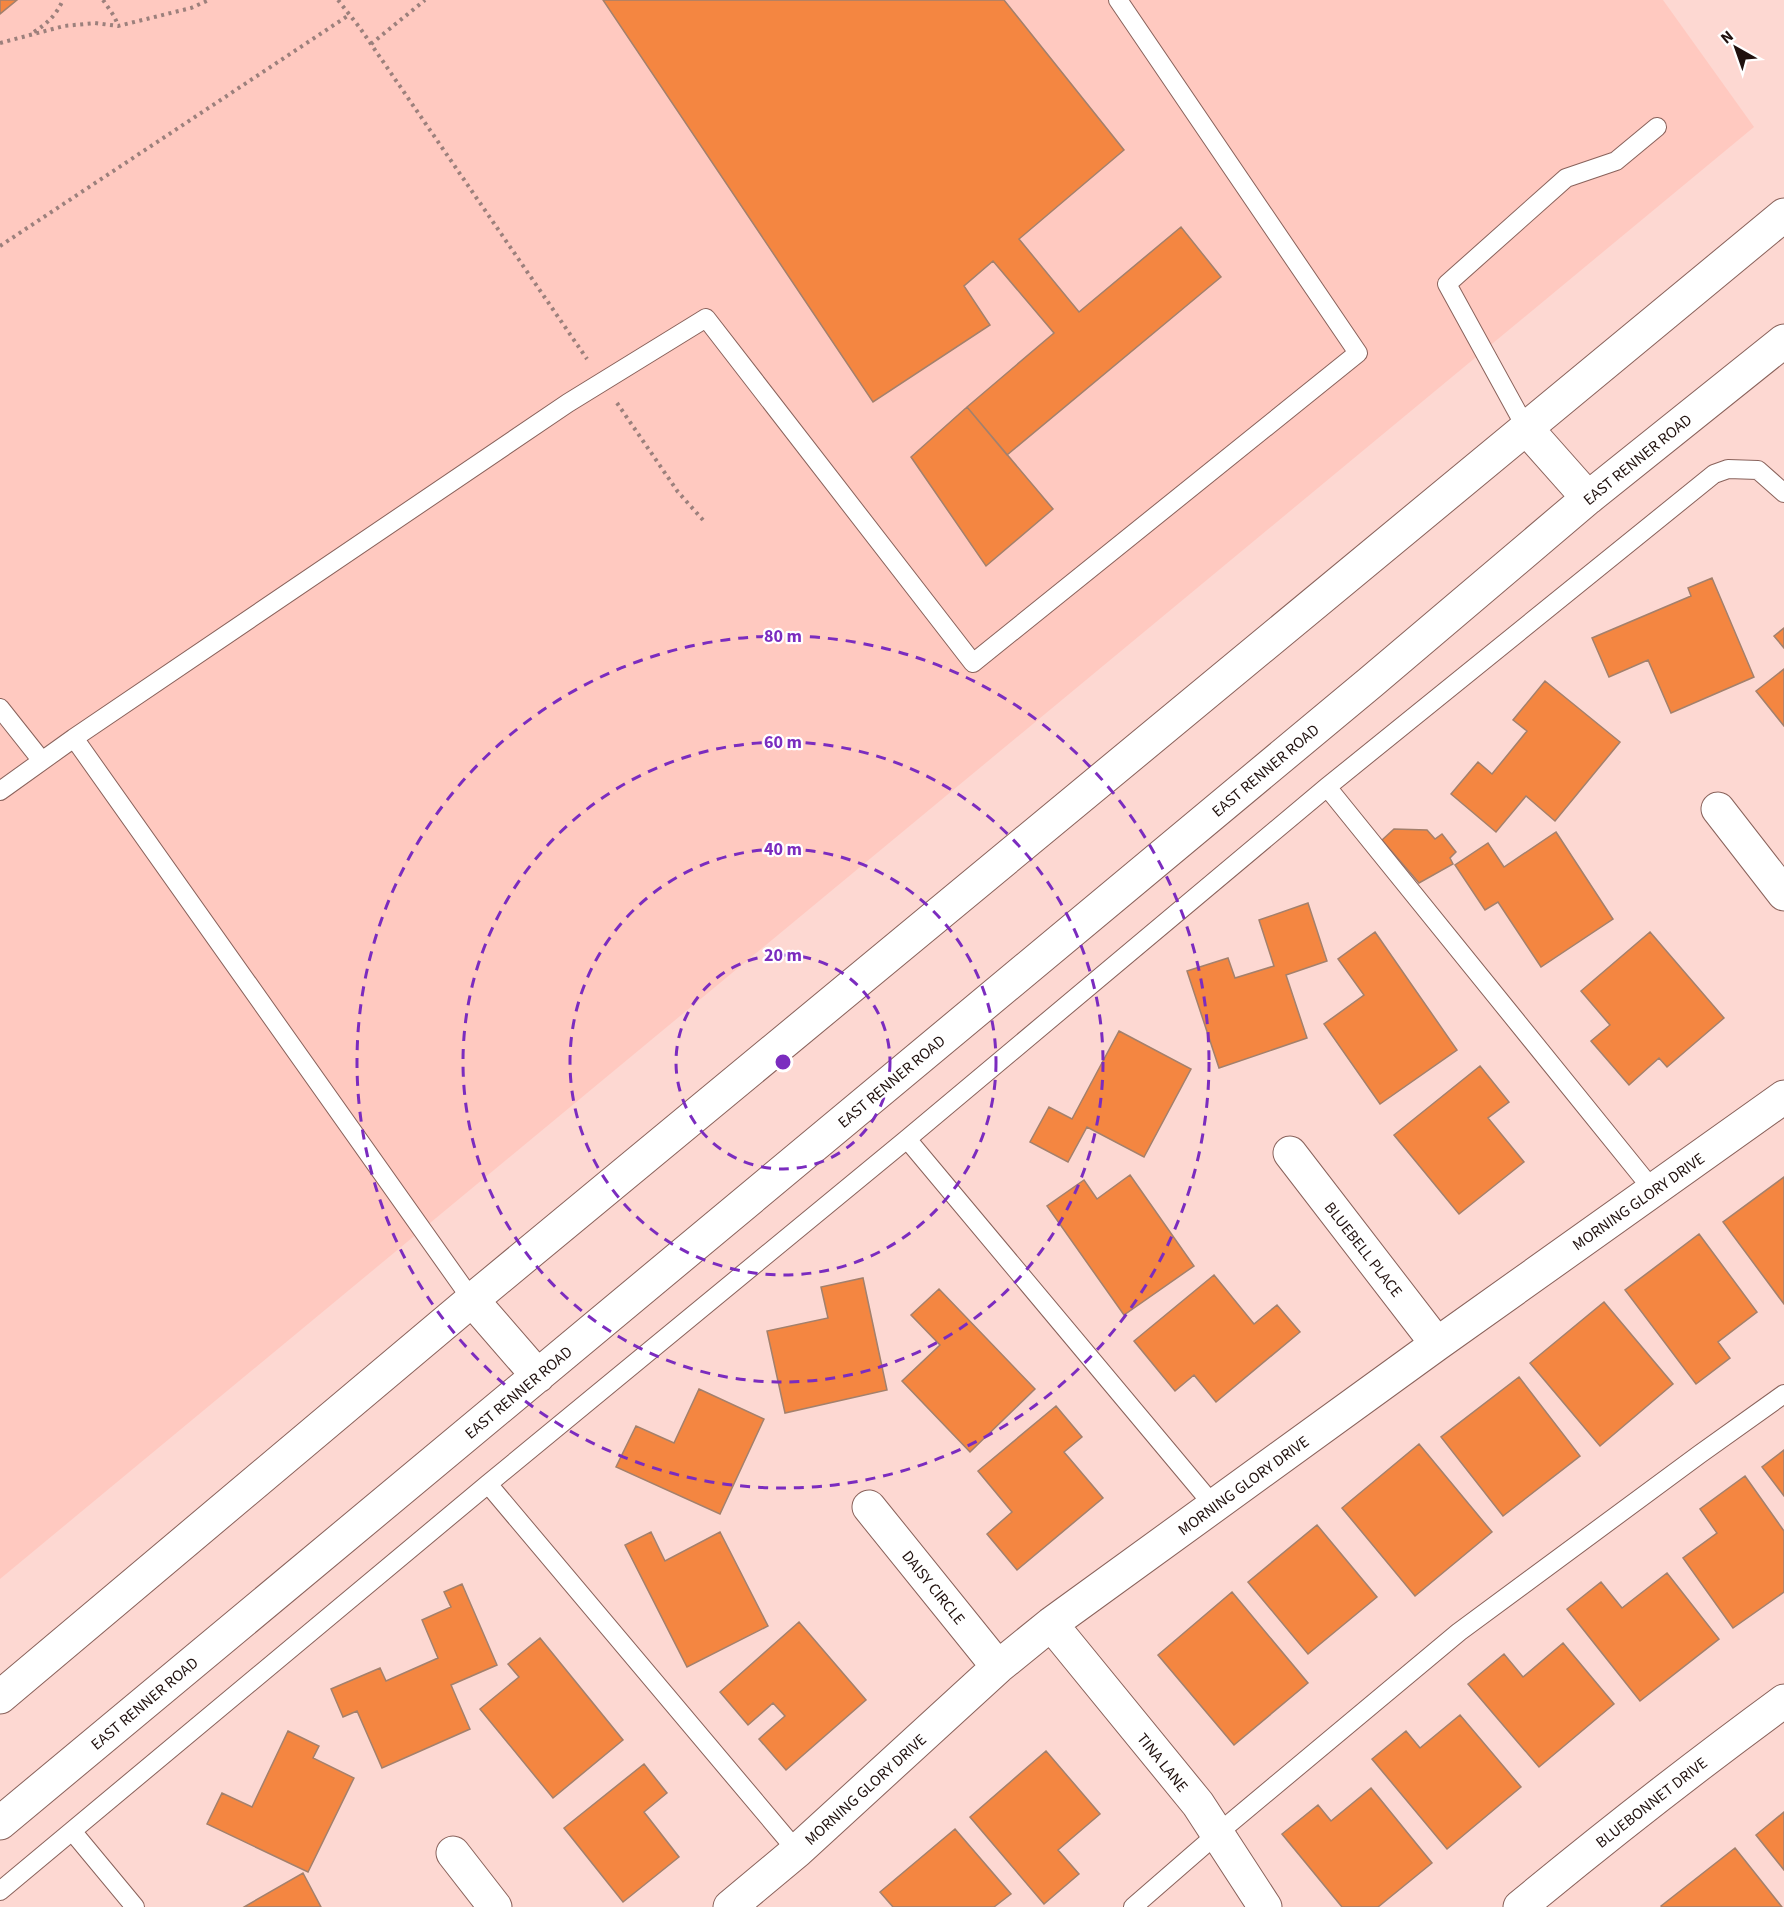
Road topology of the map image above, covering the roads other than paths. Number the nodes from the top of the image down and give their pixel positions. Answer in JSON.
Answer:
{"nodes":[{"id":1,"x":1118,"y":0,"type":"edge"},
{"id":2,"x":1657,"y":127,"type":"dead end"},
{"id":3,"x":1784,"y":215,"type":"edge"},
{"id":4,"x":1784,"y":341,"type":"edge"},
{"id":5,"x":1526,"y":428,"type":"junction"},
{"id":6,"x":1784,"y":493,"type":"edge"},
{"id":7,"x":1588,"y":498,"type":"junction"},
{"id":8,"x":0,"y":708,"type":"edge"},
{"id":9,"x":75,"y":738,"type":"junction"},
{"id":10,"x":42,"y":761,"type":"junction"},
{"id":11,"x":1328,"y":787,"type":"junction"},
{"id":12,"x":0,"y":791,"type":"edge"},
{"id":13,"x":1718,"y":809,"type":"dead end"},
{"id":14,"x":1784,"y":894,"type":"edge"},
{"id":15,"x":1784,"y":1097,"type":"edge"},
{"id":16,"x":907,"y":1139,"type":"junction"},
{"id":17,"x":1290,"y":1153,"type":"dead end"},
{"id":18,"x":1653,"y":1190,"type":"junction"},
{"id":19,"x":472,"y":1300,"type":"junction"},
{"id":20,"x":1437,"y":1344,"type":"junction"},
{"id":21,"x":538,"y":1376,"type":"junction"},
{"id":22,"x":1784,"y":1394,"type":"edge"},
{"id":23,"x":488,"y":1484,"type":"junction"},
{"id":24,"x":1214,"y":1506,"type":"junction"},
{"id":25,"x":869,"y":1507,"type":"dead end"},
{"id":26,"x":1052,"y":1624,"type":"junction"},
{"id":27,"x":998,"y":1667,"type":"junction"},
{"id":28,"x":0,"y":1697,"type":"edge"},
{"id":29,"x":1784,"y":1701,"type":"edge"},
{"id":30,"x":0,"y":1823,"type":"edge"},
{"id":31,"x":72,"y":1831,"type":"junction"},
{"id":32,"x":1217,"y":1834,"type":"junction"},
{"id":33,"x":797,"y":1851,"type":"junction"},
{"id":34,"x":453,"y":1853,"type":"dead end"},
{"id":35,"x":0,"y":1891,"type":"edge"},
{"id":36,"x":135,"y":1907,"type":"edge"},
{"id":37,"x":495,"y":1907,"type":"edge"},
{"id":38,"x":730,"y":1907,"type":"edge"},
{"id":39,"x":1133,"y":1907,"type":"edge"},
{"id":40,"x":1265,"y":1907,"type":"edge"},
{"id":41,"x":1520,"y":1907,"type":"edge"}],
"edges":[{"from":1,"to":9,"type":"lane"},
{"from":2,"to":5,"type":"lane"},
{"from":3,"to":5,"type":"main road"},
{"from":4,"to":7,"type":"main road","name":"EAST RENNER ROAD"},
{"from":5,"to":7,"type":"main road"},
{"from":5,"to":19,"type":"main road"},
{"from":6,"to":11,"type":"lane"},
{"from":7,"to":21,"type":"main road","name":"EAST RENNER ROAD"},
{"from":8,"to":10,"type":"lane"},
{"from":9,"to":10,"type":"lane"},
{"from":9,"to":19,"type":"lane"},
{"from":10,"to":12,"type":"lane"},
{"from":11,"to":16,"type":"lane"},
{"from":11,"to":18,"type":"lane"},
{"from":13,"to":14,"type":"main road"},
{"from":15,"to":18,"type":"main road","name":"MORNING GLORY DRIVE"},
{"from":16,"to":23,"type":"lane"},
{"from":16,"to":24,"type":"lane"},
{"from":17,"to":20,"type":"main road","name":"BLUEBELL PLACE"},
{"from":18,"to":20,"type":"main road","name":"MORNING GLORY DRIVE"},
{"from":19,"to":21,"type":"main road"},
{"from":19,"to":28,"type":"main road"},
{"from":20,"to":24,"type":"main road","name":"MORNING GLORY DRIVE"},
{"from":21,"to":30,"type":"main road","name":"EAST RENNER ROAD"},
{"from":22,"to":32,"type":"lane"},
{"from":23,"to":31,"type":"lane"},
{"from":23,"to":33,"type":"lane"},
{"from":24,"to":26,"type":"main road","name":"MORNING GLORY DRIVE"},
{"from":25,"to":27,"type":"main road","name":"DAISY CIRCLE"},
{"from":26,"to":27,"type":"main road","name":"MORNING GLORY DRIVE"},
{"from":26,"to":32,"type":"main road","name":"TINA LANE"},
{"from":27,"to":33,"type":"main road","name":"MORNING GLORY DRIVE"},
{"from":29,"to":41,"type":"main road","name":"BLUEBONNET DRIVE"},
{"from":31,"to":35,"type":"lane"},
{"from":31,"to":36,"type":"lane"},
{"from":32,"to":39,"type":"lane"},
{"from":32,"to":40,"type":"main road","name":"TINA LANE"},
{"from":33,"to":38,"type":"main road","name":"MORNING GLORY DRIVE"},
{"from":34,"to":37,"type":"main road"}]}
